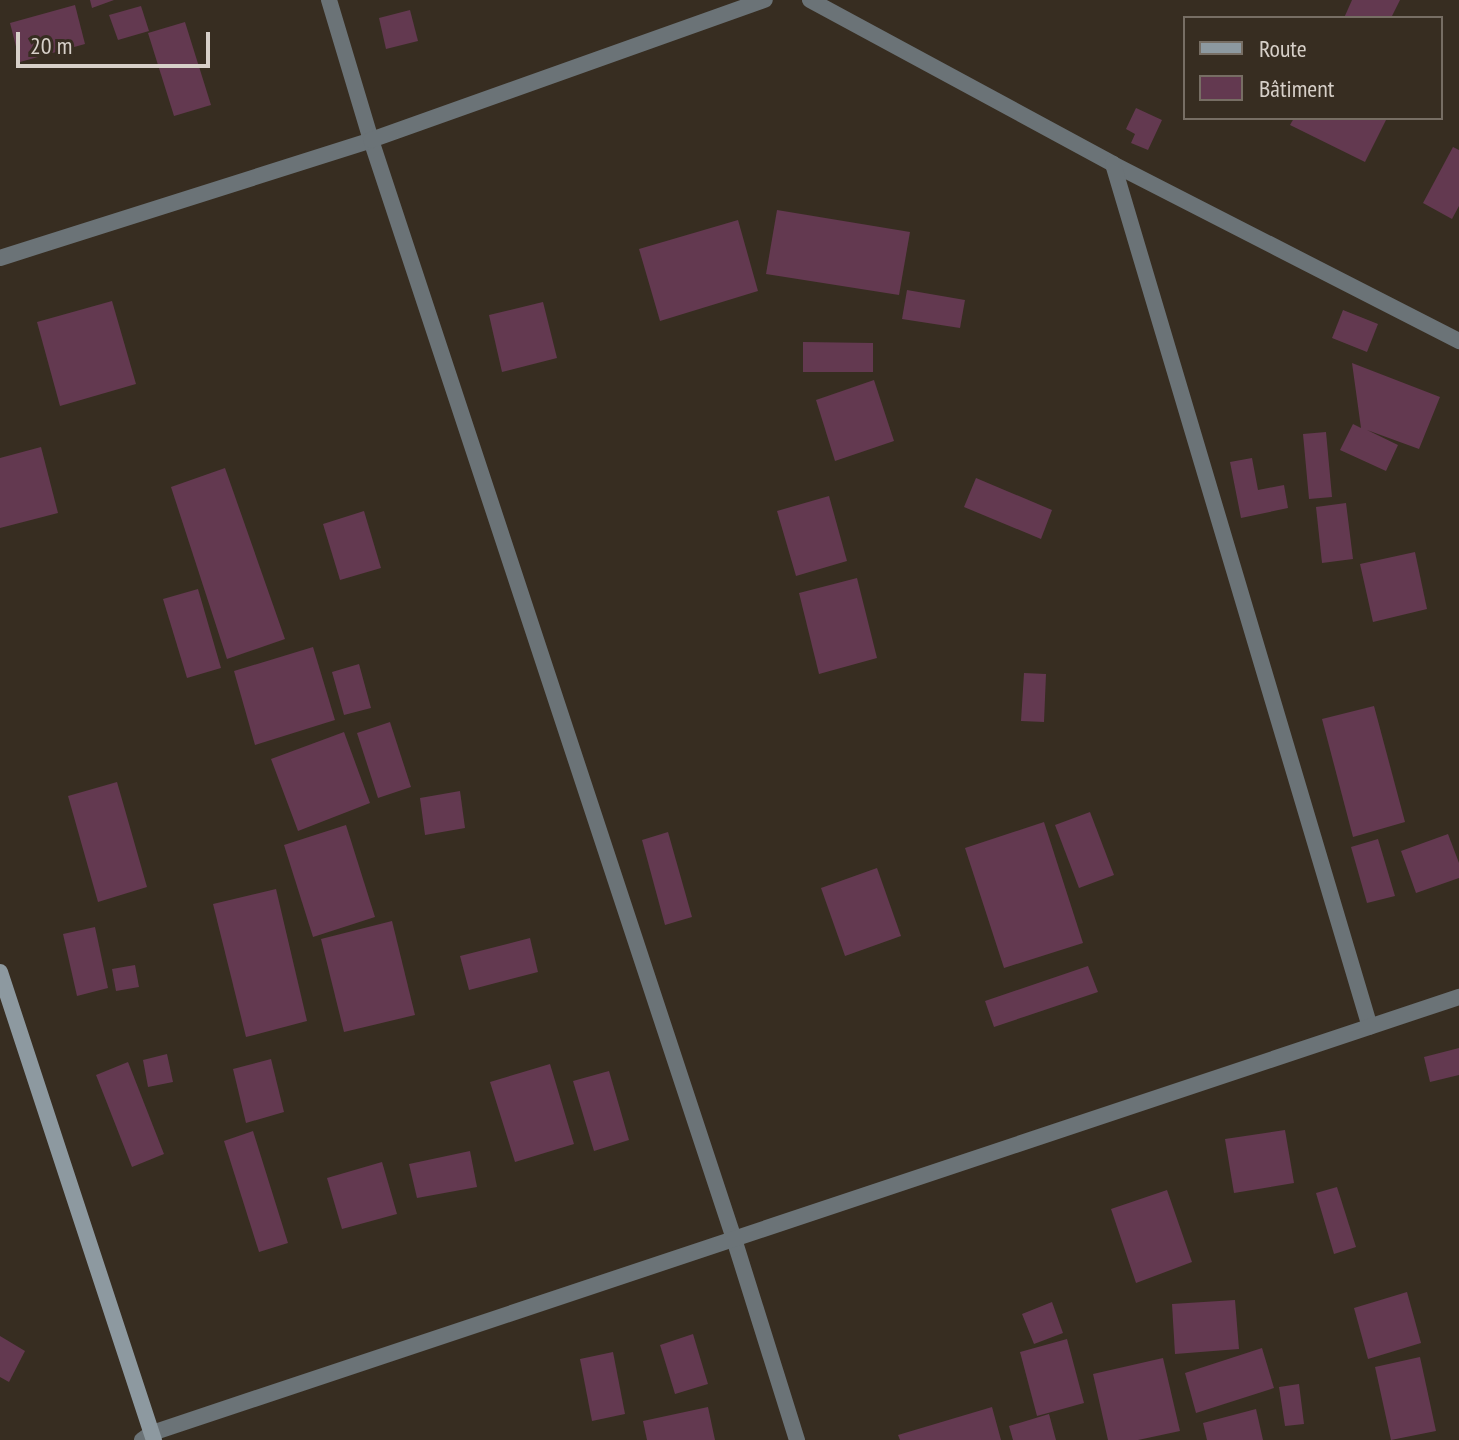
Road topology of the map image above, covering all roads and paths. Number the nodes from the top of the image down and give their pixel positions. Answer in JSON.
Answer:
{"nodes":[{"id":1,"x":329,"y":0,"type":"edge"},
{"id":2,"x":765,"y":0,"type":"edge"},
{"id":3,"x":810,"y":0,"type":"edge"},
{"id":4,"x":371,"y":140,"type":"junction"},
{"id":5,"x":1113,"y":164,"type":"junction"},
{"id":6,"x":0,"y":258,"type":"edge"},
{"id":7,"x":1459,"y":341,"type":"edge"},
{"id":8,"x":0,"y":972,"type":"edge"},
{"id":9,"x":1459,"y":997,"type":"edge"},
{"id":10,"x":1370,"y":1027,"type":"junction"},
{"id":11,"x":734,"y":1239,"type":"junction"},
{"id":12,"x":150,"y":1438,"type":"edge"},
{"id":13,"x":797,"y":1440,"type":"edge"}],
"edges":[{"from":1,"to":4,"type":"street"},
{"from":2,"to":4,"type":"street"},
{"from":3,"to":5,"type":"street"},
{"from":4,"to":6,"type":"street"},
{"from":4,"to":11,"type":"street"},
{"from":5,"to":7,"type":"street"},
{"from":5,"to":10,"type":"street"},
{"from":8,"to":12,"type":"street"},
{"from":9,"to":10,"type":"street"},
{"from":10,"to":11,"type":"street"},
{"from":11,"to":12,"type":"street"},
{"from":11,"to":13,"type":"street"}]}
